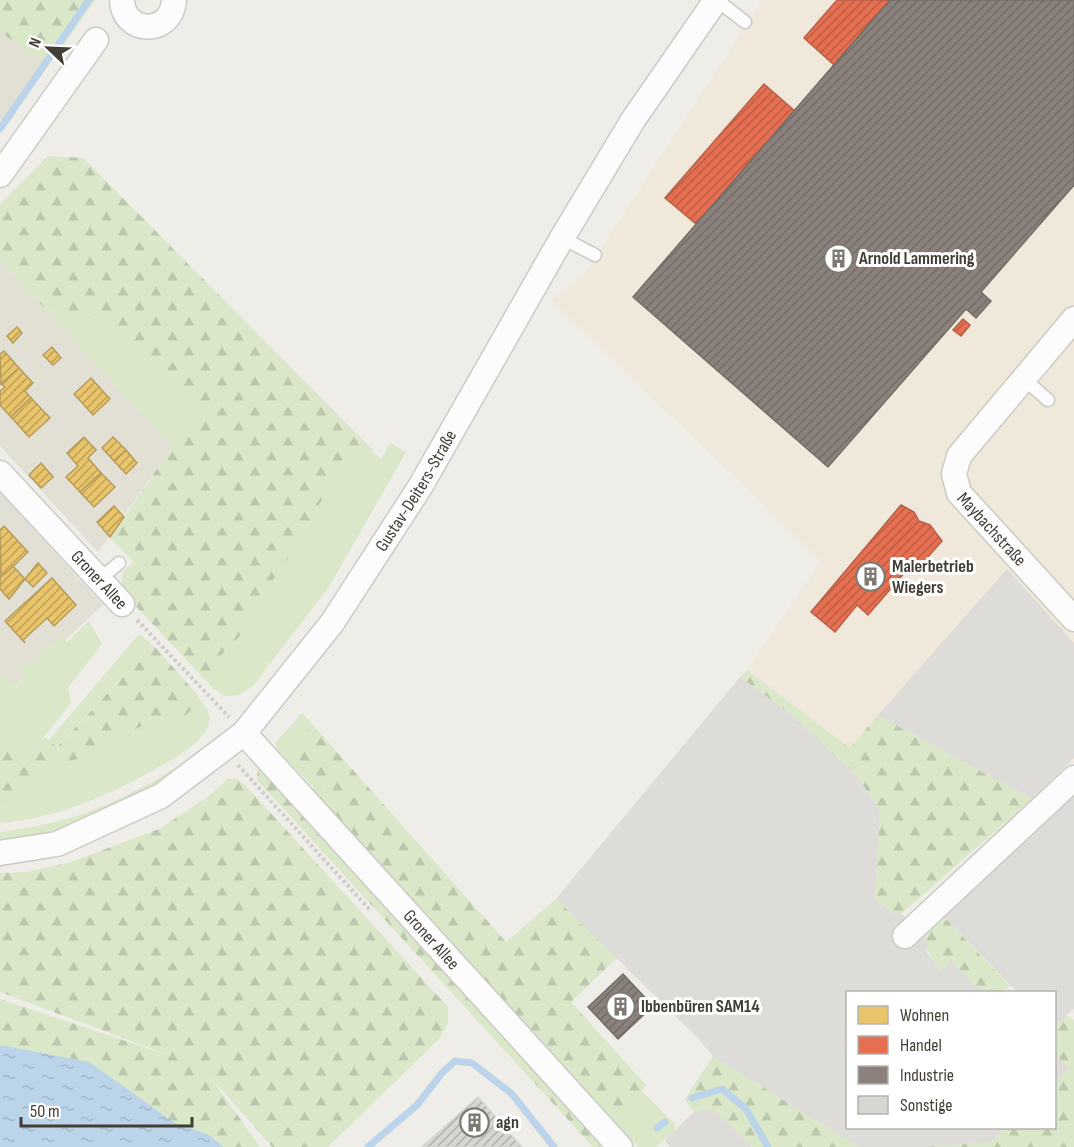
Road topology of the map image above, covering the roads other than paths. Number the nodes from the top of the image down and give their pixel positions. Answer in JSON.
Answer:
{"nodes":[{"id":1,"x":122,"y":0,"type":"edge"},
{"id":2,"x":174,"y":0,"type":"edge"},
{"id":3,"x":717,"y":0,"type":"edge"},
{"id":4,"x":745,"y":22,"type":"dead end"},
{"id":5,"x":96,"y":40,"type":"dead end"},
{"id":6,"x":0,"y":175,"type":"edge"},
{"id":7,"x":562,"y":237,"type":"junction"},
{"id":8,"x":595,"y":255,"type":"dead end"},
{"id":9,"x":1074,"y":320,"type":"edge"},
{"id":10,"x":1024,"y":379,"type":"junction"},
{"id":11,"x":1048,"y":400,"type":"dead end"},
{"id":12,"x":0,"y":473,"type":"edge"},
{"id":13,"x":119,"y":563,"type":"dead end"},
{"id":14,"x":99,"y":580,"type":"junction"},
{"id":15,"x":122,"y":604,"type":"road end"},
{"id":16,"x":1074,"y":619,"type":"edge"},
{"id":17,"x":244,"y":732,"type":"junction"},
{"id":18,"x":1074,"y":778,"type":"edge"},
{"id":19,"x":0,"y":853,"type":"edge"},
{"id":20,"x":905,"y":936,"type":"dead end"},
{"id":21,"x":620,"y":1147,"type":"edge"}],
"edges":[{"from":1,"to":2,"type":"street"},
{"from":3,"to":4,"type":"lane"},
{"from":3,"to":7,"type":"street","name":"Gustav-Deiters-Straße"},
{"from":5,"to":6,"type":"street"},
{"from":7,"to":8,"type":"lane"},
{"from":7,"to":17,"type":"street","name":"Gustav-Deiters-Straße"},
{"from":9,"to":10,"type":"street","name":"Maybachstraße"},
{"from":10,"to":11,"type":"lane"},
{"from":10,"to":16,"type":"street","name":"Maybachstraße"},
{"from":12,"to":14,"type":"street","name":"Groner Allee"},
{"from":13,"to":14,"type":"lane"},
{"from":14,"to":15,"type":"street","name":"Groner Allee"},
{"from":17,"to":19,"type":"street","name":"Gustav-Deiters-Straße"},
{"from":17,"to":21,"type":"street","name":"Groner Allee"},
{"from":18,"to":20,"type":"street"}]}
